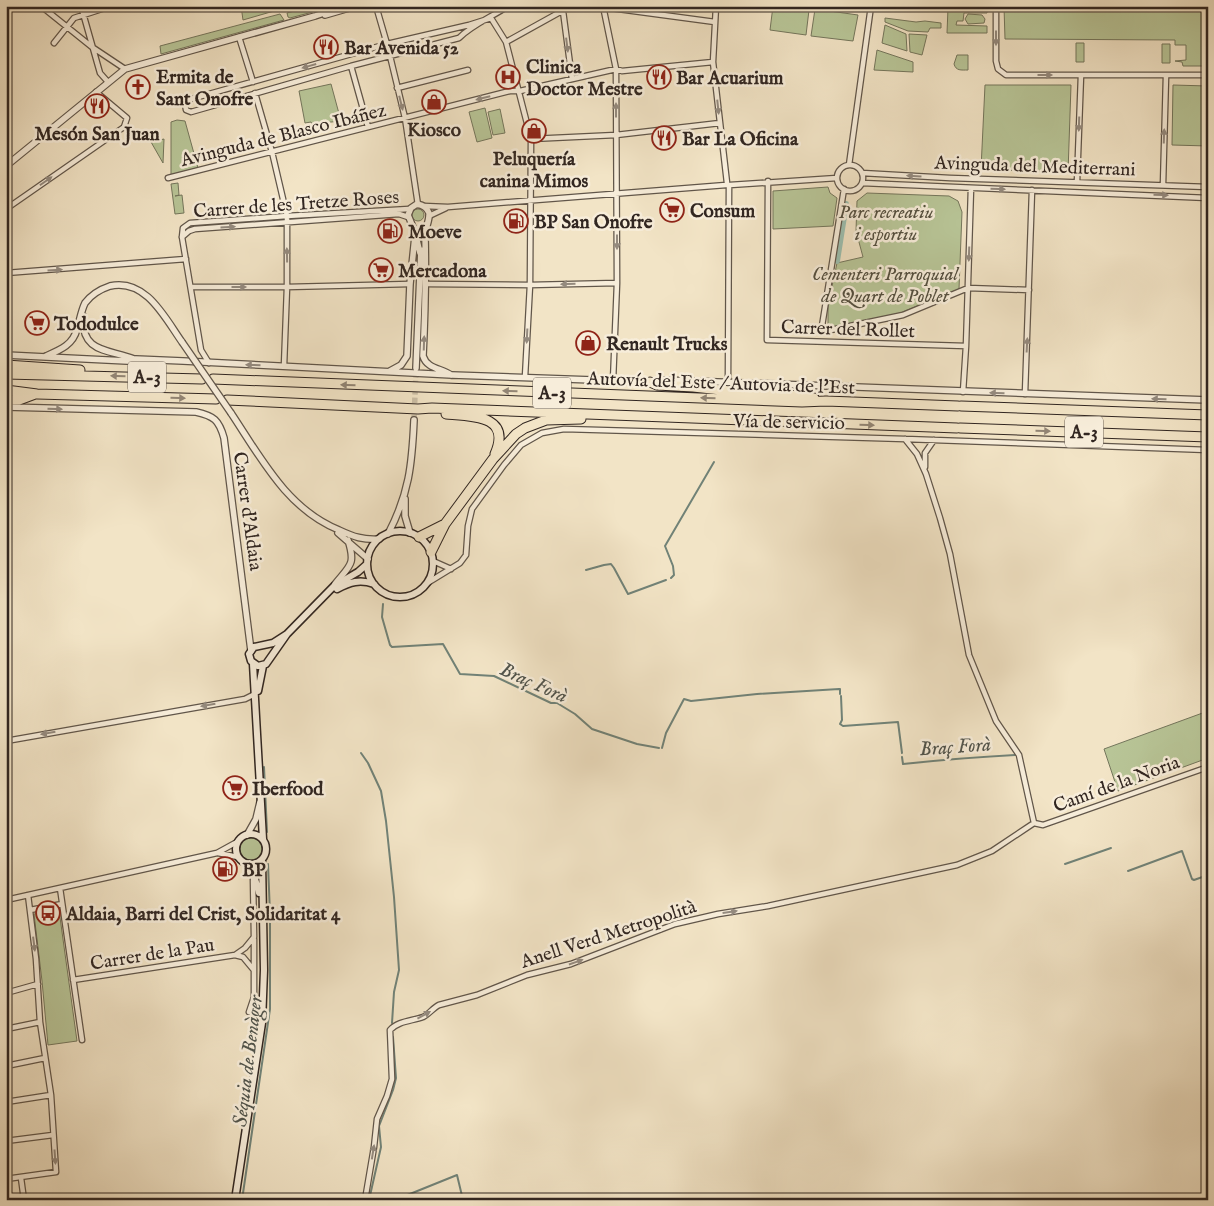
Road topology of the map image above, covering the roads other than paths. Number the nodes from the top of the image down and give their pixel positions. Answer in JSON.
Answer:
{"nodes":[{"id":1,"x":41,"y":6,"type":"edge"},
{"id":2,"x":81,"y":6,"type":"edge"},
{"id":3,"x":333,"y":6,"type":"edge"},
{"id":4,"x":356,"y":6,"type":"edge"},
{"id":5,"x":376,"y":6,"type":"edge"},
{"id":6,"x":508,"y":6,"type":"edge"},
{"id":7,"x":571,"y":6,"type":"edge"},
{"id":8,"x":716,"y":6,"type":"edge"},
{"id":9,"x":871,"y":6,"type":"edge"},
{"id":10,"x":996,"y":6,"type":"edge"},
{"id":11,"x":603,"y":7,"type":"edge"},
{"id":12,"x":105,"y":8,"type":"dead end"},
{"id":13,"x":563,"y":11,"type":"junction"},
{"id":14,"x":84,"y":15,"type":"junction"},
{"id":15,"x":315,"y":16,"type":"junction"},
{"id":16,"x":492,"y":18,"type":"junction"},
{"id":17,"x":715,"y":22,"type":"junction"},
{"id":18,"x":67,"y":26,"type":"junction"},
{"id":19,"x":239,"y":37,"type":"junction"},
{"id":20,"x":506,"y":42,"type":"junction"},
{"id":21,"x":54,"y":43,"type":"dead end"},
{"id":22,"x":387,"y":44,"type":"junction"},
{"id":23,"x":92,"y":47,"type":"junction"},
{"id":24,"x":390,"y":56,"type":"junction"},
{"id":25,"x":714,"y":62,"type":"junction"},
{"id":26,"x":351,"y":66,"type":"junction"},
{"id":27,"x":125,"y":69,"type":"junction"},
{"id":28,"x":616,"y":69,"type":"junction"},
{"id":29,"x":468,"y":70,"type":"dead end"},
{"id":30,"x":1081,"y":75,"type":"junction"},
{"id":31,"x":1208,"y":75,"type":"edge"},
{"id":32,"x":1166,"y":76,"type":"junction"},
{"id":33,"x":572,"y":78,"type":"junction"},
{"id":34,"x":108,"y":82,"type":"junction"},
{"id":35,"x":253,"y":82,"type":"junction"},
{"id":36,"x":398,"y":88,"type":"junction"},
{"id":37,"x":520,"y":91,"type":"junction"},
{"id":38,"x":96,"y":92,"type":"junction"},
{"id":39,"x":255,"y":93,"type":"junction"},
{"id":40,"x":405,"y":118,"type":"junction"},
{"id":41,"x":720,"y":123,"type":"junction"},
{"id":42,"x":368,"y":127,"type":"junction"},
{"id":43,"x":616,"y":134,"type":"junction"},
{"id":44,"x":531,"y":139,"type":"junction"},
{"id":45,"x":272,"y":152,"type":"junction"},
{"id":46,"x":849,"y":165,"type":"junction"},
{"id":47,"x":6,"y":166,"type":"edge"},
{"id":48,"x":862,"y":173,"type":"junction"},
{"id":49,"x":168,"y":178,"type":"dead end"},
{"id":50,"x":837,"y":178,"type":"junction"},
{"id":51,"x":768,"y":181,"type":"junction"},
{"id":52,"x":1077,"y":182,"type":"junction"},
{"id":53,"x":862,"y":183,"type":"junction"},
{"id":54,"x":1163,"y":184,"type":"junction"},
{"id":55,"x":728,"y":185,"type":"junction"},
{"id":56,"x":1208,"y":187,"type":"edge"},
{"id":57,"x":971,"y":188,"type":"junction"},
{"id":58,"x":844,"y":190,"type":"junction"},
{"id":59,"x":1032,"y":190,"type":"junction"},
{"id":60,"x":617,"y":194,"type":"junction"},
{"id":61,"x":1208,"y":198,"type":"edge"},
{"id":62,"x":531,"y":200,"type":"junction"},
{"id":63,"x":421,"y":205,"type":"junction"},
{"id":64,"x":448,"y":207,"type":"junction"},
{"id":65,"x":6,"y":209,"type":"edge"},
{"id":66,"x":409,"y":209,"type":"junction"},
{"id":67,"x":287,"y":216,"type":"junction"},
{"id":68,"x":428,"y":218,"type":"junction"},
{"id":69,"x":410,"y":220,"type":"junction"},
{"id":70,"x":286,"y":222,"type":"junction"},
{"id":71,"x":416,"y":232,"type":"junction"},
{"id":72,"x":425,"y":232,"type":"junction"},
{"id":73,"x":182,"y":237,"type":"junction"},
{"id":74,"x":420,"y":253,"type":"junction"},
{"id":75,"x":186,"y":259,"type":"junction"},
{"id":76,"x":6,"y":273,"type":"edge"},
{"id":77,"x":617,"y":283,"type":"junction"},
{"id":78,"x":410,"y":284,"type":"junction"},
{"id":79,"x":426,"y":284,"type":"junction"},
{"id":80,"x":530,"y":285,"type":"junction"},
{"id":81,"x":190,"y":287,"type":"junction"},
{"id":82,"x":287,"y":288,"type":"junction"},
{"id":83,"x":968,"y":288,"type":"junction"},
{"id":84,"x":1030,"y":290,"type":"junction"},
{"id":85,"x":83,"y":309,"type":"junction"},
{"id":86,"x":966,"y":346,"type":"junction"},
{"id":87,"x":201,"y":350,"type":"junction"},
{"id":88,"x":6,"y":355,"type":"edge"},
{"id":89,"x":44,"y":357,"type":"junction"},
{"id":90,"x":136,"y":359,"type":"junction"},
{"id":91,"x":182,"y":361,"type":"junction"},
{"id":92,"x":210,"y":364,"type":"junction"},
{"id":93,"x":6,"y":365,"type":"edge"},
{"id":94,"x":284,"y":366,"type":"junction"},
{"id":95,"x":416,"y":368,"type":"tunnel mouth"},
{"id":96,"x":390,"y":372,"type":"junction"},
{"id":97,"x":6,"y":374,"type":"edge"},
{"id":98,"x":92,"y":375,"type":"junction"},
{"id":99,"x":452,"y":375,"type":"junction"},
{"id":100,"x":525,"y":377,"type":"junction"},
{"id":101,"x":202,"y":379,"type":"dead end"},
{"id":102,"x":213,"y":379,"type":"dead end"},
{"id":103,"x":613,"y":381,"type":"junction"},
{"id":104,"x":650,"y":382,"type":"junction"},
{"id":105,"x":728,"y":383,"type":"junction"},
{"id":106,"x":6,"y":390,"type":"edge"},
{"id":107,"x":963,"y":392,"type":"junction"},
{"id":108,"x":37,"y":394,"type":"junction"},
{"id":109,"x":1025,"y":394,"type":"junction"},
{"id":110,"x":6,"y":398,"type":"edge"},
{"id":111,"x":216,"y":399,"type":"dead end"},
{"id":112,"x":227,"y":400,"type":"dead end"},
{"id":113,"x":1208,"y":400,"type":"edge"},
{"id":114,"x":826,"y":401,"type":"junction"},
{"id":115,"x":6,"y":407,"type":"edge"},
{"id":116,"x":418,"y":409,"type":"junction"},
{"id":117,"x":1208,"y":415,"type":"edge"},
{"id":118,"x":678,"y":418,"type":"junction"},
{"id":119,"x":414,"y":420,"type":"tunnel mouth"},
{"id":120,"x":1208,"y":437,"type":"edge"},
{"id":121,"x":905,"y":439,"type":"junction"},
{"id":122,"x":934,"y":440,"type":"junction"},
{"id":123,"x":1208,"y":450,"type":"edge"},
{"id":124,"x":493,"y":459,"type":"junction"},
{"id":125,"x":926,"y":474,"type":"junction"},
{"id":126,"x":405,"y":497,"type":"junction"},
{"id":127,"x":445,"y":524,"type":"junction"},
{"id":128,"x":330,"y":527,"type":"junction"},
{"id":129,"x":410,"y":533,"type":"junction"},
{"id":130,"x":388,"y":534,"type":"junction"},
{"id":131,"x":419,"y":537,"type":"junction"},
{"id":132,"x":379,"y":539,"type":"junction"},
{"id":133,"x":348,"y":540,"type":"junction"},
{"id":134,"x":432,"y":557,"type":"junction"},
{"id":135,"x":367,"y":561,"type":"junction"},
{"id":136,"x":451,"y":569,"type":"junction"},
{"id":137,"x":429,"y":582,"type":"junction"},
{"id":138,"x":374,"y":584,"type":"junction"},
{"id":139,"x":334,"y":586,"type":"junction"},
{"id":140,"x":325,"y":595,"type":"junction"},
{"id":141,"x":249,"y":629,"type":"junction"},
{"id":142,"x":287,"y":634,"type":"junction"},
{"id":143,"x":261,"y":646,"type":"junction"},
{"id":144,"x":251,"y":650,"type":"junction"},
{"id":145,"x":270,"y":657,"type":"junction"},
{"id":146,"x":253,"y":664,"type":"junction"},
{"id":147,"x":263,"y":666,"type":"junction"},
{"id":148,"x":256,"y":697,"type":"junction"},
{"id":149,"x":6,"y":741,"type":"edge"},
{"id":150,"x":1208,"y":767,"type":"edge"},
{"id":151,"x":260,"y":802,"type":"junction"},
{"id":152,"x":1034,"y":823,"type":"junction"},
{"id":153,"x":247,"y":834,"type":"junction"},
{"id":154,"x":263,"y":839,"type":"junction"},
{"id":155,"x":238,"y":842,"type":"junction"},
{"id":156,"x":217,"y":853,"type":"junction"},
{"id":157,"x":238,"y":857,"type":"junction"},
{"id":158,"x":262,"y":861,"type":"junction"},
{"id":159,"x":247,"y":864,"type":"junction"},
{"id":160,"x":254,"y":875,"type":"junction"},
{"id":161,"x":60,"y":888,"type":"junction"},
{"id":162,"x":28,"y":895,"type":"junction"},
{"id":163,"x":6,"y":900,"type":"edge"},
{"id":164,"x":262,"y":902,"type":"junction"},
{"id":165,"x":62,"y":904,"type":"junction"},
{"id":166,"x":30,"y":910,"type":"junction"},
{"id":167,"x":254,"y":937,"type":"junction"},
{"id":168,"x":235,"y":955,"type":"junction"},
{"id":169,"x":253,"y":970,"type":"junction"},
{"id":170,"x":73,"y":980,"type":"junction"},
{"id":171,"x":38,"y":984,"type":"junction"},
{"id":172,"x":6,"y":992,"type":"edge"},
{"id":173,"x":249,"y":1012,"type":"dead end"},
{"id":174,"x":40,"y":1022,"type":"junction"},
{"id":175,"x":6,"y":1029,"type":"edge"},
{"id":176,"x":82,"y":1040,"type":"dead end"},
{"id":177,"x":45,"y":1058,"type":"junction"},
{"id":178,"x":6,"y":1066,"type":"edge"},
{"id":179,"x":50,"y":1096,"type":"junction"},
{"id":180,"x":6,"y":1102,"type":"edge"},
{"id":181,"x":53,"y":1135,"type":"junction"},
{"id":182,"x":6,"y":1141,"type":"edge"},
{"id":183,"x":21,"y":1178,"type":"junction"},
{"id":184,"x":6,"y":1179,"type":"edge"},
{"id":185,"x":24,"y":1200,"type":"edge"},
{"id":186,"x":235,"y":1200,"type":"edge"},
{"id":187,"x":365,"y":1200,"type":"edge"}],
"edges":[{"from":1,"to":18,"type":"street"},
{"from":2,"to":14,"type":"street"},
{"from":3,"to":15,"type":"street"},
{"from":4,"to":15,"type":"street"},
{"from":5,"to":22,"type":"street"},
{"from":6,"to":16,"type":"street"},
{"from":7,"to":13,"type":"street"},
{"from":8,"to":17,"type":"street"},
{"from":9,"to":46,"type":"street"},
{"from":10,"to":30,"type":"street","one_way":true},
{"from":11,"to":17,"type":"street"},
{"from":11,"to":28,"type":"street"},
{"from":12,"to":14,"type":"street"},
{"from":13,"to":20,"type":"street"},
{"from":13,"to":33,"type":"street","one_way":true},
{"from":14,"to":18,"type":"street"},
{"from":14,"to":23,"type":"street"},
{"from":15,"to":19,"type":"street"},
{"from":16,"to":20,"type":"street"},
{"from":16,"to":22,"type":"street"},
{"from":16,"to":24,"type":"street"},
{"from":17,"to":25,"type":"street"},
{"from":18,"to":21,"type":"street"},
{"from":18,"to":23,"type":"street"},
{"from":19,"to":27,"type":"street"},
{"from":19,"to":35,"type":"street"},
{"from":20,"to":37,"type":"street"},
{"from":22,"to":35,"type":"street","one_way":true},
{"from":23,"to":27,"type":"street"},
{"from":23,"to":34,"type":"street"},
{"from":24,"to":26,"type":"street"},
{"from":24,"to":36,"type":"street"},
{"from":25,"to":28,"type":"street","name":"Avinguda de Blasco Ibáñez"},
{"from":25,"to":41,"type":"street","one_way":true},
{"from":26,"to":39,"type":"street"},
{"from":26,"to":42,"type":"street"},
{"from":27,"to":34,"type":"street"},
{"from":28,"to":33,"type":"street","name":"Avinguda de Blasco Ibáñez"},
{"from":43,"to":28,"type":"street","one_way":true},
{"from":29,"to":36,"type":"street"},
{"from":30,"to":32,"type":"street"},
{"from":30,"to":52,"type":"street","one_way":true},
{"from":31,"to":32,"type":"street"},
{"from":54,"to":32,"type":"street","one_way":true},
{"from":33,"to":37,"type":"street","name":"Avinguda de Blasco Ibáñez"},
{"from":34,"to":38,"type":"street"},
{"from":35,"to":39,"type":"street"},
{"from":36,"to":40,"type":"street","one_way":true},
{"from":37,"to":40,"type":"street","name":"Avinguda de Blasco Ibáñez","one_way":true},
{"from":37,"to":44,"type":"street"},
{"from":38,"to":47,"type":"street"},
{"from":65,"to":38,"type":"street","one_way":true},
{"from":39,"to":45,"type":"street"},
{"from":40,"to":42,"type":"street","name":"Avinguda de Blasco Ibáñez"},
{"from":40,"to":63,"type":"street"},
{"from":41,"to":43,"type":"street"},
{"from":41,"to":55,"type":"street"},
{"from":42,"to":45,"type":"street","name":"Avinguda de Blasco Ibáñez"},
{"from":43,"to":44,"type":"street"},
{"from":43,"to":60,"type":"street"},
{"from":44,"to":62,"type":"street"},
{"from":45,"to":49,"type":"street","name":"Avinguda de Blasco Ibáñez"},
{"from":45,"to":67,"type":"street"},
{"from":46,"to":48,"type":"street"},
{"from":46,"to":50,"type":"street"},
{"from":52,"to":48,"type":"street","name":"Avinguda del Mediterrani","one_way":true},
{"from":48,"to":53,"type":"street"},
{"from":50,"to":51,"type":"street","name":"Carrer de les Tretze Roses"},
{"from":50,"to":58,"type":"street"},
{"from":51,"to":55,"type":"street","name":"Carrer de les Tretze Roses"},
{"from":51,"to":86,"type":"street","name":"Carrer del Rollet"},
{"from":52,"to":54,"type":"street","name":"Avinguda del Mediterrani"},
{"from":53,"to":57,"type":"street","name":"Avinguda del Mediterrani"},
{"from":53,"to":58,"type":"street"},
{"from":54,"to":56,"type":"street","name":"Avinguda del Mediterrani"},
{"from":55,"to":60,"type":"street","name":"Carrer de les Tretze Roses"},
{"from":55,"to":105,"type":"street"},
{"from":57,"to":59,"type":"street","name":"Avinguda del Mediterrani","one_way":true},
{"from":57,"to":83,"type":"street","one_way":true},
{"from":58,"to":83,"type":"street"},
{"from":59,"to":61,"type":"street","name":"Avinguda del Mediterrani","one_way":true},
{"from":59,"to":84,"type":"street"},
{"from":60,"to":62,"type":"street","name":"Carrer de les Tretze Roses"},
{"from":60,"to":77,"type":"street","one_way":true},
{"from":62,"to":64,"type":"street","name":"Carrer de les Tretze Roses"},
{"from":62,"to":80,"type":"street"},
{"from":63,"to":64,"type":"street","name":"Carrer de les Tretze Roses"},
{"from":63,"to":66,"type":"street"},
{"from":63,"to":68,"type":"street"},
{"from":64,"to":68,"type":"street","name":"Carrer de les Tretze Roses"},
{"from":66,"to":67,"type":"street","name":"Carrer de les Tretze Roses"},
{"from":66,"to":69,"type":"street"},
{"from":67,"to":70,"type":"street"},
{"from":67,"to":73,"type":"street","name":"Carrer de les Tretze Roses"},
{"from":68,"to":69,"type":"street"},
{"from":68,"to":72,"type":"street"},
{"from":69,"to":70,"type":"street","name":"Carrer de les Tretze Roses"},
{"from":69,"to":71,"type":"street"},
{"from":73,"to":70,"type":"street","name":"Carrer de les Tretze Roses","one_way":true},
{"from":82,"to":70,"type":"street","one_way":true},
{"from":71,"to":74,"type":"street"},
{"from":71,"to":78,"type":"street"},
{"from":72,"to":74,"type":"street"},
{"from":72,"to":79,"type":"street"},
{"from":73,"to":75,"type":"street"},
{"from":74,"to":95,"type":"street"},
{"from":76,"to":75,"type":"street","one_way":true},
{"from":75,"to":81,"type":"street"},
{"from":77,"to":80,"type":"street","one_way":true},
{"from":77,"to":103,"type":"street"},
{"from":78,"to":82,"type":"street"},
{"from":78,"to":96,"type":"street"},
{"from":79,"to":80,"type":"street"},
{"from":99,"to":79,"type":"street","one_way":true},
{"from":80,"to":100,"type":"street","one_way":true},
{"from":81,"to":82,"type":"street","one_way":true},
{"from":81,"to":87,"type":"street"},
{"from":82,"to":94,"type":"street"},
{"from":83,"to":84,"type":"street"},
{"from":83,"to":86,"type":"street"},
{"from":109,"to":84,"type":"street","one_way":true},
{"from":85,"to":89,"type":"street"},
{"from":85,"to":90,"type":"street"},
{"from":85,"to":128,"type":"street","bridge":true},
{"from":86,"to":107,"type":"street"},
{"from":87,"to":91,"type":"street"},
{"from":87,"to":92,"type":"street"},
{"from":88,"to":89,"type":"street"},
{"from":89,"to":90,"type":"street"},
{"from":90,"to":91,"type":"street"},
{"from":91,"to":92,"type":"street"},
{"from":94,"to":92,"type":"street","one_way":true},
{"from":93,"to":98,"type":"highway"},
{"from":94,"to":96,"type":"street"},
{"from":96,"to":99,"type":"street"},
{"from":97,"to":98,"type":"highway","number":"A-3"},
{"from":101,"to":98,"type":"highway","number":"A-3","one_way":true},
{"from":99,"to":100,"type":"street"},
{"from":100,"to":103,"type":"street"},
{"from":114,"to":102,"type":"highway","name":"Autovía del Este / Autovia de l'Est","number":"A-3","one_way":true},
{"from":103,"to":104,"type":"street"},
{"from":104,"to":105,"type":"street"},
{"from":104,"to":114,"type":"highway"},
{"from":105,"to":107,"type":"street"},
{"from":106,"to":108,"type":"highway","number":"A-3"},
{"from":109,"to":107,"type":"street","one_way":true},
{"from":108,"to":110,"type":"highway"},
{"from":108,"to":111,"type":"highway","number":"A-3","one_way":true},
{"from":113,"to":109,"type":"street","one_way":true},
{"from":112,"to":116,"type":"highway","name":"Autovía del Este / Autovia de l'Est","number":"A-3"},
{"from":114,"to":117,"type":"highway","name":"Autovía del Este / Autovia de l'Est","number":"A-3"},
{"from":115,"to":141,"type":"street","name":"Carrer d'Aldaia","one_way":true},
{"from":116,"to":118,"type":"highway","name":"Autovía del Este / Autovia de l'Est","number":"A-3"},
{"from":116,"to":124,"type":"highway"},
{"from":118,"to":120,"type":"highway","name":"Autovía del Este / Autovia de l'Est","number":"A-3","one_way":true},
{"from":118,"to":124,"type":"highway"},
{"from":119,"to":126,"type":"street"},
{"from":121,"to":122,"type":"street","name":"Vía de servicio"},
{"from":121,"to":125,"type":"street"},
{"from":121,"to":136,"type":"street","name":"Vía de servicio"},
{"from":122,"to":123,"type":"street","name":"Vía de servicio"},
{"from":122,"to":125,"type":"street"},
{"from":124,"to":127,"type":"highway"},
{"from":125,"to":152,"type":"street"},
{"from":126,"to":129,"type":"street"},
{"from":126,"to":130,"type":"street"},
{"from":127,"to":131,"type":"highway"},
{"from":127,"to":134,"type":"highway"},
{"from":128,"to":132,"type":"street"},
{"from":128,"to":133,"type":"street"},
{"from":129,"to":130,"type":"main road"},
{"from":129,"to":131,"type":"main road"},
{"from":130,"to":132,"type":"main road"},
{"from":131,"to":134,"type":"main road"},
{"from":132,"to":135,"type":"main road"},
{"from":133,"to":135,"type":"street"},
{"from":133,"to":139,"type":"street"},
{"from":134,"to":136,"type":"street"},
{"from":134,"to":137,"type":"main road"},
{"from":135,"to":138,"type":"main road"},
{"from":135,"to":139,"type":"main road"},
{"from":136,"to":137,"type":"street","name":"Vía de servicio"},
{"from":137,"to":138,"type":"main road"},
{"from":138,"to":140,"type":"main road"},
{"from":139,"to":140,"type":"main road"},
{"from":140,"to":142,"type":"main road"},
{"from":141,"to":143,"type":"street","name":"Carrer d'Aldaia"},
{"from":141,"to":144,"type":"street","name":"Carrer d'Aldaia"},
{"from":142,"to":143,"type":"main road"},
{"from":142,"to":145,"type":"main road"},
{"from":143,"to":144,"type":"main road"},
{"from":143,"to":145,"type":"main road"},
{"from":144,"to":146,"type":"main road"},
{"from":145,"to":147,"type":"main road"},
{"from":146,"to":147,"type":"main road"},
{"from":146,"to":148,"type":"main road"},
{"from":147,"to":148,"type":"main road"},
{"from":148,"to":149,"type":"street","one_way":true},
{"from":148,"to":151,"type":"main road"},
{"from":150,"to":152,"type":"street","name":"Camí de la Noria"},
{"from":151,"to":153,"type":"street"},
{"from":151,"to":154,"type":"main road"},
{"from":187,"to":152,"type":"street","name":"Anell Verd Metropolità","one_way":true},
{"from":153,"to":154,"type":"main road"},
{"from":153,"to":155,"type":"main road"},
{"from":154,"to":158,"type":"main road"},
{"from":155,"to":156,"type":"street"},
{"from":155,"to":157,"type":"main road"},
{"from":156,"to":157,"type":"street"},
{"from":156,"to":161,"type":"street"},
{"from":157,"to":159,"type":"main road"},
{"from":158,"to":159,"type":"main road"},
{"from":158,"to":164,"type":"main road"},
{"from":159,"to":160,"type":"main road"},
{"from":160,"to":164,"type":"main road"},
{"from":160,"to":167,"type":"street"},
{"from":161,"to":162,"type":"street"},
{"from":161,"to":165,"type":"street"},
{"from":162,"to":163,"type":"street"},
{"from":162,"to":166,"type":"street"},
{"from":164,"to":186,"type":"main road"},
{"from":165,"to":166,"type":"street"},
{"from":165,"to":170,"type":"street"},
{"from":166,"to":171,"type":"street","one_way":true},
{"from":167,"to":168,"type":"street"},
{"from":167,"to":169,"type":"street"},
{"from":168,"to":169,"type":"street"},
{"from":168,"to":170,"type":"street","name":"Carrer de la Pau"},
{"from":169,"to":173,"type":"street"},
{"from":170,"to":176,"type":"street"},
{"from":171,"to":172,"type":"street"},
{"from":171,"to":174,"type":"street"},
{"from":174,"to":175,"type":"street"},
{"from":174,"to":177,"type":"street"},
{"from":177,"to":178,"type":"street"},
{"from":177,"to":179,"type":"street"},
{"from":179,"to":180,"type":"street"},
{"from":179,"to":181,"type":"street"},
{"from":181,"to":182,"type":"street"},
{"from":181,"to":183,"type":"street","one_way":true},
{"from":183,"to":184,"type":"street"},
{"from":183,"to":185,"type":"street"}]}
